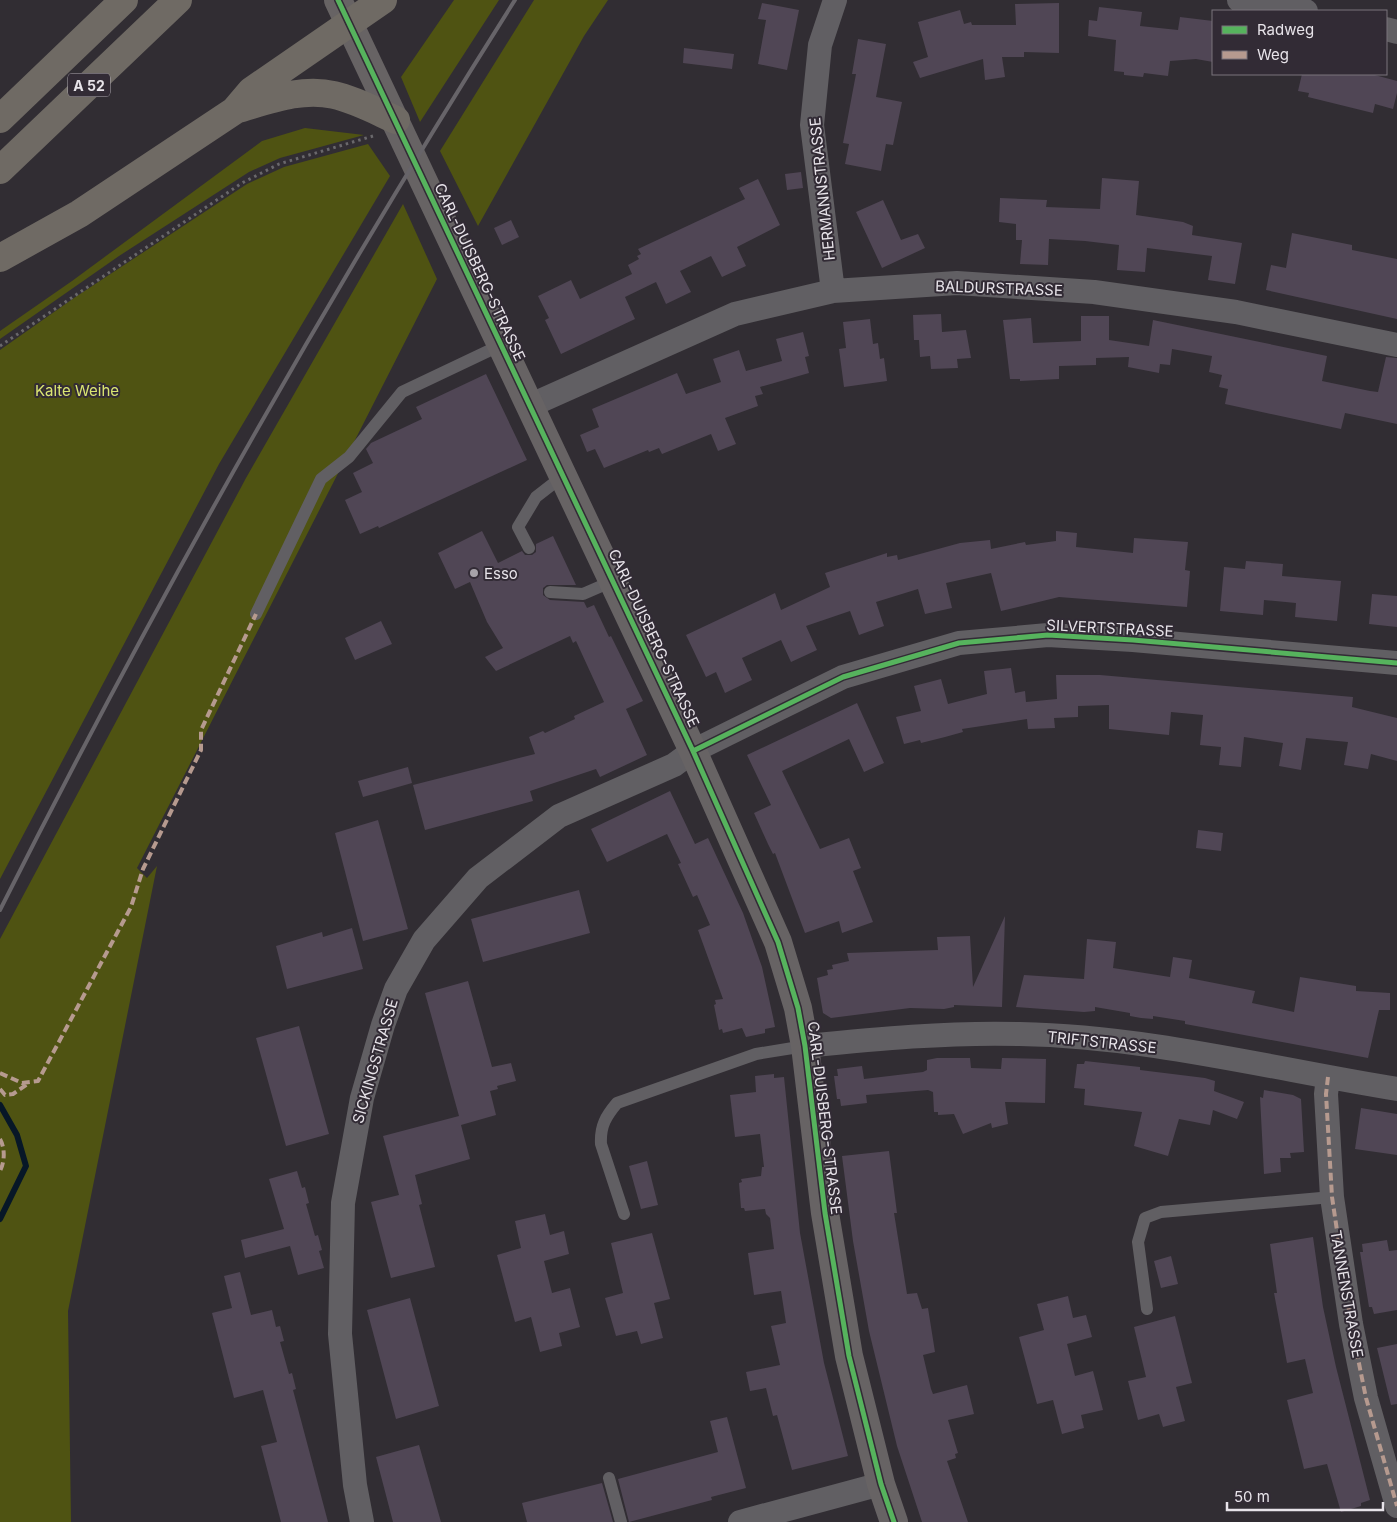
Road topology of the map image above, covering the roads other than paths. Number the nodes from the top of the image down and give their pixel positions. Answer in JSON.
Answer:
{"nodes":[{"id":1,"x":124,"y":0,"type":"edge"},
{"id":2,"x":178,"y":0,"type":"edge"},
{"id":3,"x":338,"y":0,"type":"edge"},
{"id":4,"x":383,"y":0,"type":"edge"},
{"id":5,"x":835,"y":0,"type":"edge"},
{"id":6,"x":1239,"y":0,"type":"edge"},
{"id":7,"x":1300,"y":10,"type":"edge"},
{"id":8,"x":350,"y":24,"type":"junction"},
{"id":9,"x":234,"y":111,"type":"junction"},
{"id":10,"x":0,"y":119,"type":"edge"},
{"id":11,"x":398,"y":125,"type":"junction"},
{"id":12,"x":0,"y":170,"type":"edge"},
{"id":13,"x":0,"y":258,"type":"edge"},
{"id":14,"x":833,"y":291,"type":"junction"},
{"id":15,"x":501,"y":345,"type":"junction"},
{"id":16,"x":1397,"y":345,"type":"edge"},
{"id":17,"x":529,"y":406,"type":"junction"},
{"id":18,"x":563,"y":476,"type":"junction"},
{"id":19,"x":528,"y":548,"type":"dead end"},
{"id":20,"x":613,"y":581,"type":"junction"},
{"id":21,"x":550,"y":592,"type":"dead end"},
{"id":22,"x":256,"y":614,"type":"dead end"},
{"id":23,"x":1397,"y":664,"type":"edge"},
{"id":24,"x":693,"y":751,"type":"junction"},
{"id":25,"x":805,"y":1046,"type":"junction"},
{"id":26,"x":1328,"y":1077,"type":"junction"},
{"id":27,"x":1397,"y":1088,"type":"edge"},
{"id":28,"x":1332,"y":1197,"type":"junction"},
{"id":29,"x":624,"y":1214,"type":"dead end"},
{"id":30,"x":1147,"y":1309,"type":"dead end"},
{"id":31,"x":609,"y":1478,"type":"dead end"},
{"id":32,"x":882,"y":1484,"type":"junction"},
{"id":33,"x":1397,"y":1506,"type":"edge"},
{"id":34,"x":362,"y":1522,"type":"edge"},
{"id":35,"x":621,"y":1522,"type":"edge"},
{"id":36,"x":740,"y":1522,"type":"edge"},
{"id":37,"x":894,"y":1522,"type":"edge"}],
"edges":[{"from":1,"to":10,"type":"highway","number":"A 52"},
{"from":2,"to":12,"type":"highway","number":"A 52"},
{"from":3,"to":8,"type":"main road","name":"CARL-DUISBERG-STRASSE"},
{"from":4,"to":8,"type":"highway"},
{"from":5,"to":14,"type":"street","name":"HERMANNSTRASSE"},
{"from":6,"to":7,"type":"street"},
{"from":8,"to":9,"type":"highway"},
{"from":8,"to":11,"type":"main road","name":"CARL-DUISBERG-STRASSE"},
{"from":9,"to":11,"type":"highway"},
{"from":9,"to":13,"type":"highway"},
{"from":11,"to":15,"type":"main road","name":"CARL-DUISBERG-STRASSE"},
{"from":14,"to":16,"type":"street","name":"BALDURSTRASSE"},
{"from":14,"to":17,"type":"street","name":"BALDURSTRASSE"},
{"from":15,"to":17,"type":"main road","name":"CARL-DUISBERG-STRASSE"},
{"from":15,"to":22,"type":"lane"},
{"from":17,"to":18,"type":"main road","name":"CARL-DUISBERG-STRASSE"},
{"from":18,"to":19,"type":"lane"},
{"from":18,"to":20,"type":"main road","name":"CARL-DUISBERG-STRASSE"},
{"from":20,"to":21,"type":"lane"},
{"from":20,"to":24,"type":"main road","name":"CARL-DUISBERG-STRASSE"},
{"from":23,"to":24,"type":"street","name":"SILVERTSTRASSE"},
{"from":24,"to":25,"type":"main road","name":"CARL-DUISBERG-STRASSE"},
{"from":24,"to":34,"type":"street","name":"SICKINGSTRASSE"},
{"from":25,"to":26,"type":"street","name":"TRIFTSTRASSE"},
{"from":25,"to":29,"type":"lane"},
{"from":25,"to":32,"type":"main road","name":"CARL-DUISBERG-STRASSE"},
{"from":26,"to":27,"type":"street","name":"TRIFTSTRASSE"},
{"from":26,"to":28,"type":"street","name":"TANNENSTRASSE"},
{"from":28,"to":30,"type":"lane"},
{"from":28,"to":33,"type":"street","name":"TANNENSTRASSE"},
{"from":31,"to":35,"type":"lane"},
{"from":32,"to":36,"type":"street"},
{"from":32,"to":37,"type":"main road","name":"CARL-DUISBERG-STRASSE"}]}
